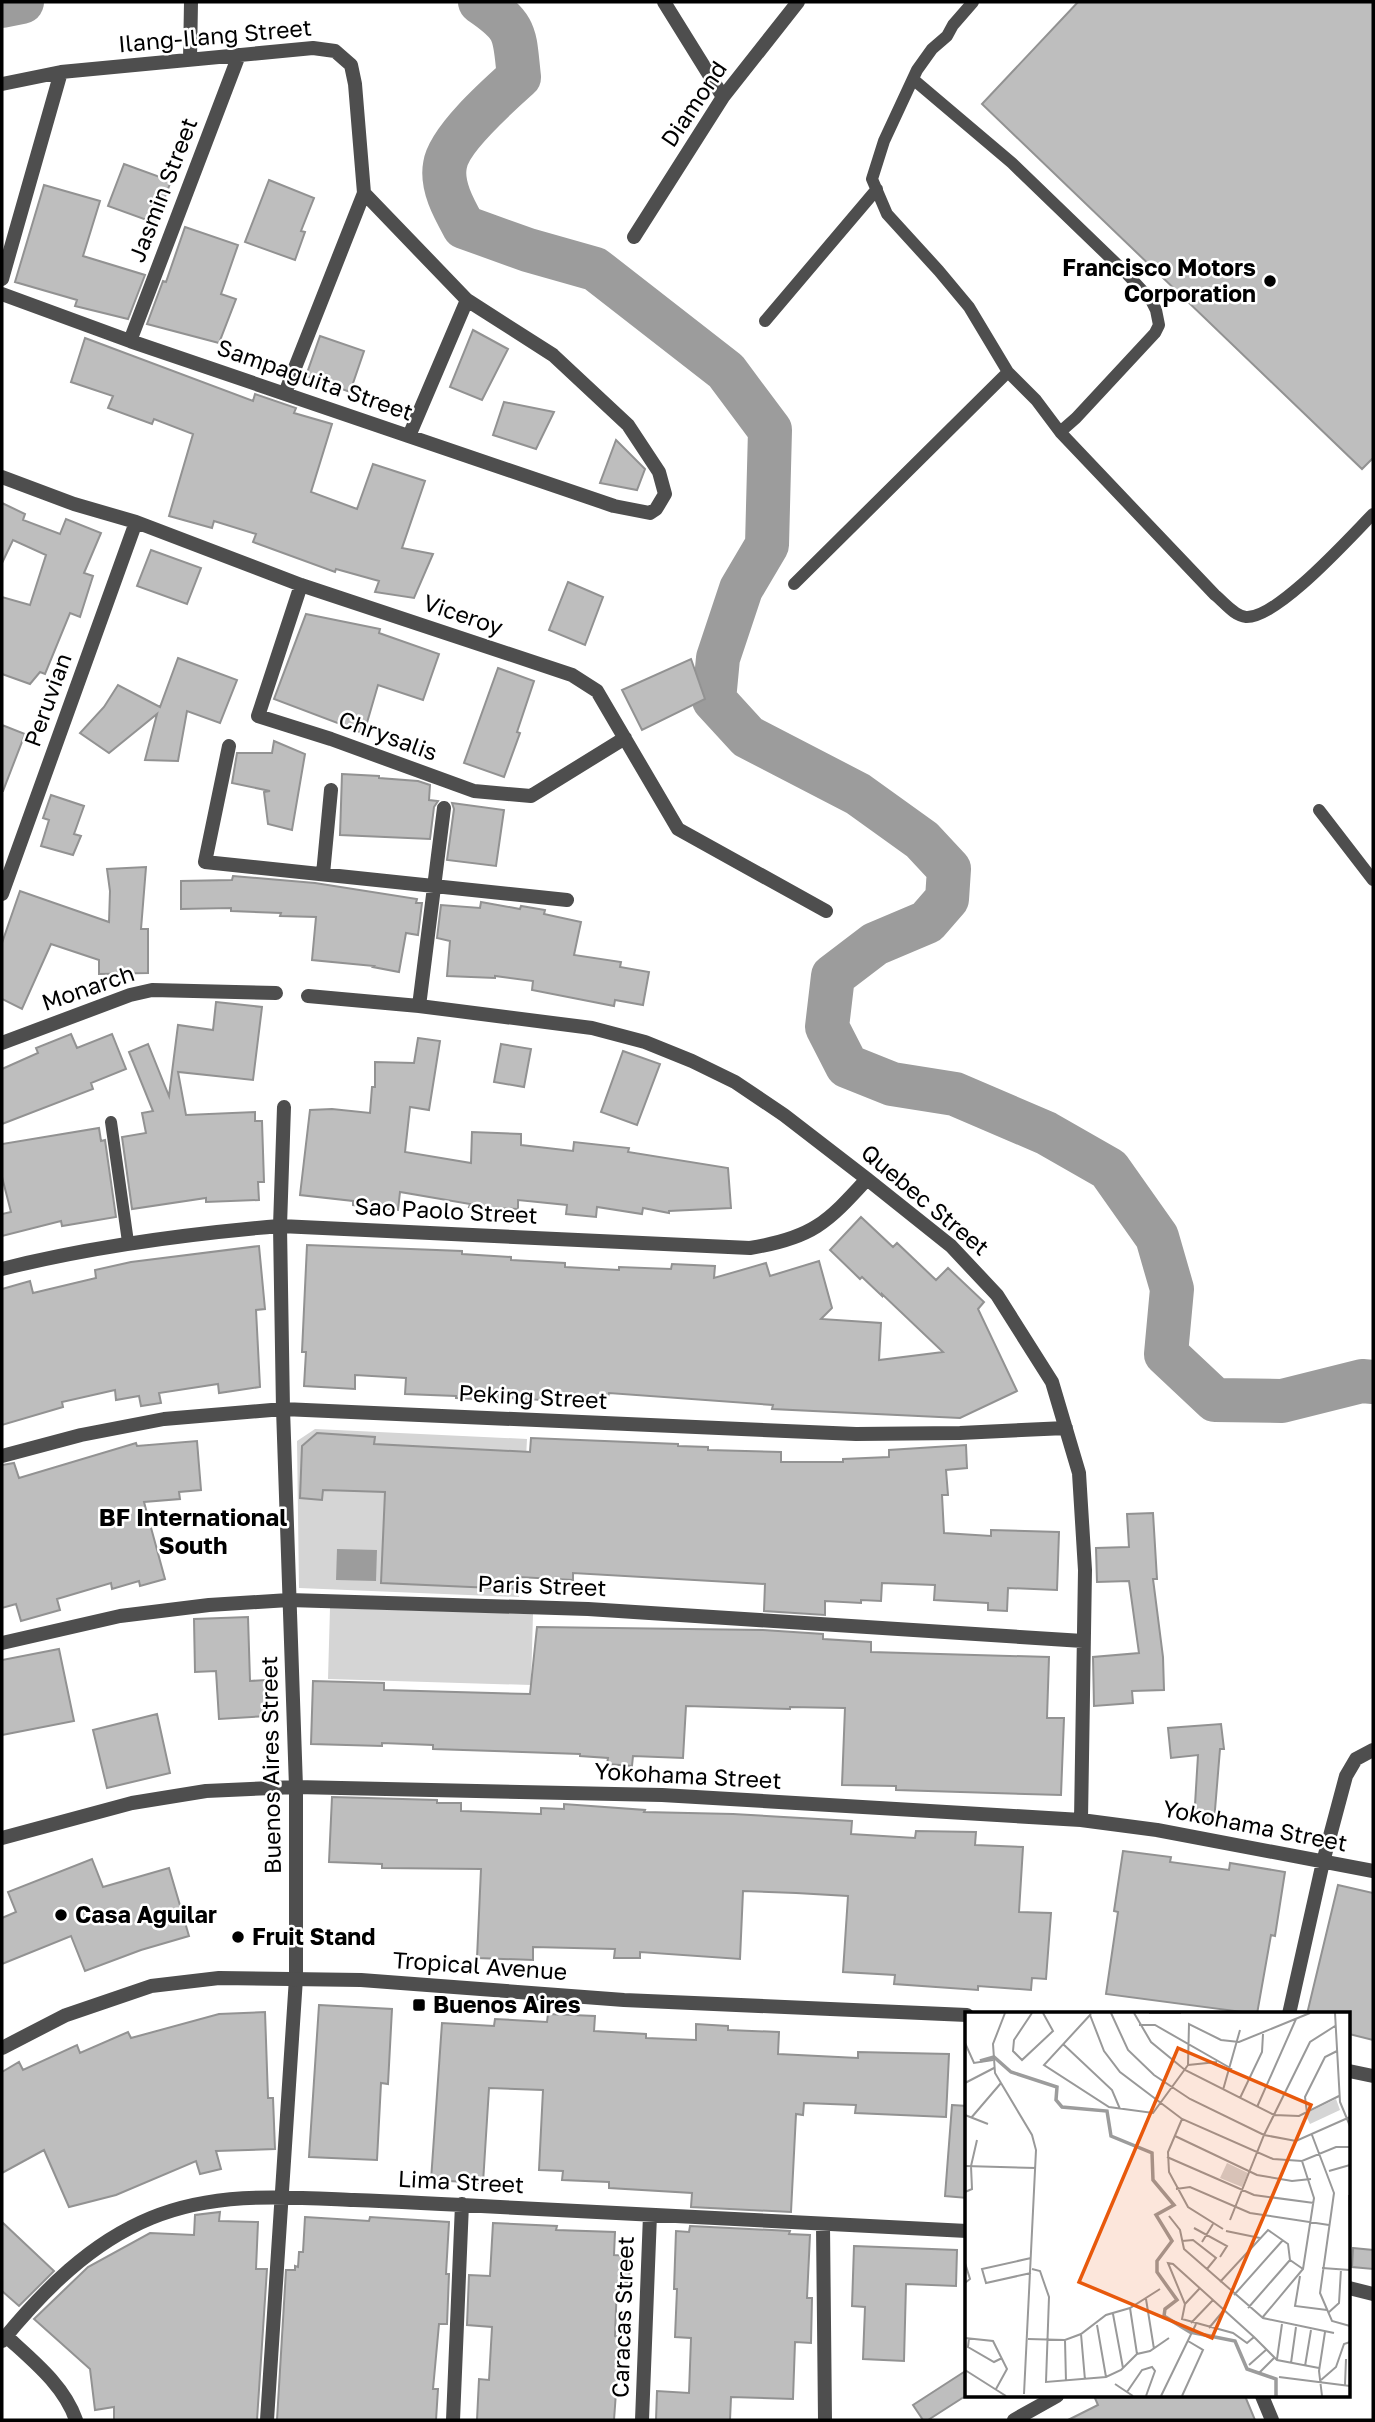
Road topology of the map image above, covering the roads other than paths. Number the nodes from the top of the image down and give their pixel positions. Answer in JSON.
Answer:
{"nodes":[{"id":1,"x":191,"y":2,"type":"edge"},
{"id":2,"x":664,"y":2,"type":"edge"},
{"id":3,"x":798,"y":2,"type":"edge"},
{"id":4,"x":973,"y":2,"type":"edge"},
{"id":5,"x":239,"y":55,"type":"junction"},
{"id":6,"x":191,"y":60,"type":"junction"},
{"id":7,"x":61,"y":72,"type":"junction"},
{"id":8,"x":914,"y":80,"type":"junction"},
{"id":9,"x":2,"y":83,"type":"edge"},
{"id":10,"x":723,"y":97,"type":"junction"},
{"id":11,"x":877,"y":189,"type":"junction"},
{"id":12,"x":364,"y":193,"type":"junction"},
{"id":13,"x":634,"y":237,"type":"dead end"},
{"id":14,"x":2,"y":279,"type":"edge"},
{"id":15,"x":2,"y":294,"type":"edge"},
{"id":16,"x":467,"y":300,"type":"junction"},
{"id":17,"x":765,"y":321,"type":"dead end"},
{"id":18,"x":130,"y":341,"type":"junction"},
{"id":19,"x":1008,"y":372,"type":"junction"},
{"id":20,"x":285,"y":393,"type":"junction"},
{"id":21,"x":1060,"y":432,"type":"junction"},
{"id":22,"x":409,"y":436,"type":"junction"},
{"id":23,"x":2,"y":477,"type":"edge"},
{"id":24,"x":1373,"y":514,"type":"edge"},
{"id":25,"x":136,"y":522,"type":"junction"},
{"id":26,"x":794,"y":584,"type":"dead end"},
{"id":27,"x":301,"y":585,"type":"junction"},
{"id":28,"x":625,"y":738,"type":"junction"},
{"id":29,"x":229,"y":746,"type":"dead end"},
{"id":30,"x":331,"y":790,"type":"dead end"},
{"id":31,"x":443,"y":808,"type":"dead end"},
{"id":32,"x":1319,"y":810,"type":"dead end"},
{"id":33,"x":323,"y":874,"type":"junction"},
{"id":34,"x":1373,"y":880,"type":"edge"},
{"id":35,"x":434,"y":886,"type":"junction"},
{"id":36,"x":2,"y":894,"type":"edge"},
{"id":37,"x":567,"y":900,"type":"dead end"},
{"id":38,"x":826,"y":911,"type":"dead end"},
{"id":39,"x":276,"y":993,"type":"dead end"},
{"id":40,"x":308,"y":996,"type":"dead end"},
{"id":41,"x":419,"y":1006,"type":"junction"},
{"id":42,"x":2,"y":1043,"type":"edge"},
{"id":43,"x":284,"y":1107,"type":"dead end"},
{"id":44,"x":111,"y":1122,"type":"dead end"},
{"id":45,"x":867,"y":1179,"type":"junction"},
{"id":46,"x":280,"y":1226,"type":"junction"},
{"id":47,"x":128,"y":1242,"type":"junction"},
{"id":48,"x":2,"y":1269,"type":"edge"},
{"id":49,"x":283,"y":1409,"type":"junction"},
{"id":50,"x":1066,"y":1428,"type":"junction"},
{"id":51,"x":2,"y":1456,"type":"edge"},
{"id":52,"x":289,"y":1600,"type":"junction"},
{"id":53,"x":1083,"y":1641,"type":"junction"},
{"id":54,"x":2,"y":1643,"type":"edge"},
{"id":55,"x":1373,"y":1750,"type":"edge"},
{"id":56,"x":296,"y":1787,"type":"junction"},
{"id":57,"x":1080,"y":1820,"type":"junction"},
{"id":58,"x":2,"y":1838,"type":"edge"},
{"id":59,"x":1323,"y":1862,"type":"junction"},
{"id":60,"x":1373,"y":1871,"type":"edge"},
{"id":61,"x":296,"y":1978,"type":"junction"},
{"id":62,"x":1289,"y":2012,"type":"edge"},
{"id":63,"x":965,"y":2015,"type":"edge"},
{"id":64,"x":2,"y":2048,"type":"edge"},
{"id":65,"x":1350,"y":2071,"type":"edge"},
{"id":66,"x":1373,"y":2076,"type":"edge"},
{"id":67,"x":281,"y":2197,"type":"junction"},
{"id":68,"x":462,"y":2204,"type":"junction"},
{"id":69,"x":650,"y":2215,"type":"junction"},
{"id":70,"x":823,"y":2225,"type":"junction"},
{"id":71,"x":965,"y":2231,"type":"edge"},
{"id":72,"x":1350,"y":2288,"type":"edge"},
{"id":73,"x":1373,"y":2294,"type":"edge"},
{"id":74,"x":4,"y":2339,"type":"edge"},
{"id":75,"x":1053,"y":2398,"type":"edge"},
{"id":76,"x":1263,"y":2398,"type":"edge"},
{"id":77,"x":75,"y":2420,"type":"edge"},
{"id":78,"x":267,"y":2420,"type":"edge"},
{"id":79,"x":453,"y":2420,"type":"edge"},
{"id":80,"x":642,"y":2420,"type":"edge"},
{"id":81,"x":825,"y":2420,"type":"edge"},
{"id":82,"x":1014,"y":2420,"type":"edge"},
{"id":83,"x":1272,"y":2420,"type":"edge"}],
"edges":[{"from":1,"to":6,"type":"street"},
{"from":2,"to":10,"type":"street"},
{"from":3,"to":10,"type":"street","name":"Diamond"},
{"from":4,"to":8,"type":"lane"},
{"from":5,"to":6,"type":"street","name":"Ilang-Ilang Street"},
{"from":5,"to":12,"type":"street","name":"Ilang-Ilang Street"},
{"from":5,"to":18,"type":"street","name":"Jasmin Street"},
{"from":6,"to":7,"type":"street","name":"Ilang-Ilang Street"},
{"from":7,"to":9,"type":"street","name":"Ilang-Ilang Street"},
{"from":7,"to":14,"type":"street"},
{"from":8,"to":11,"type":"lane"},
{"from":8,"to":21,"type":"lane"},
{"from":10,"to":13,"type":"street","name":"Diamond"},
{"from":11,"to":17,"type":"lane"},
{"from":11,"to":19,"type":"lane"},
{"from":12,"to":16,"type":"street"},
{"from":12,"to":20,"type":"street"},
{"from":15,"to":18,"type":"street","name":"Sampaguita Street"},
{"from":16,"to":22,"type":"street"},
{"from":16,"to":22,"type":"street","name":"Sampaguita Street"},
{"from":18,"to":20,"type":"street","name":"Sampaguita Street"},
{"from":19,"to":21,"type":"lane"},
{"from":19,"to":26,"type":"lane"},
{"from":20,"to":22,"type":"street","name":"Sampaguita Street"},
{"from":21,"to":24,"type":"lane"},
{"from":23,"to":25,"type":"street","name":"Viceroy"},
{"from":25,"to":27,"type":"street","name":"Viceroy"},
{"from":25,"to":36,"type":"street","name":"Peruvian"},
{"from":27,"to":28,"type":"street","name":"Viceroy"},
{"from":27,"to":28,"type":"street","name":"Chrysalis"},
{"from":28,"to":38,"type":"street","name":"Viceroy"},
{"from":29,"to":33,"type":"street"},
{"from":30,"to":33,"type":"street"},
{"from":31,"to":35,"type":"street"},
{"from":32,"to":34,"type":"lane"},
{"from":33,"to":35,"type":"street"},
{"from":35,"to":37,"type":"street"},
{"from":35,"to":41,"type":"street"},
{"from":39,"to":42,"type":"street","name":"Monarch"},
{"from":40,"to":41,"type":"street","name":"Quebec Street"},
{"from":41,"to":45,"type":"street","name":"Quebec Street"},
{"from":43,"to":46,"type":"street","name":"Buenos Aires Street"},
{"from":44,"to":47,"type":"lane"},
{"from":45,"to":46,"type":"street","name":"Sao Paolo Street"},
{"from":45,"to":50,"type":"street","name":"Quebec Street"},
{"from":46,"to":47,"type":"street","name":"Sao Paolo Street"},
{"from":46,"to":49,"type":"street","name":"Buenos Aires Street"},
{"from":47,"to":48,"type":"street","name":"Sao Paolo Street"},
{"from":49,"to":50,"type":"street","name":"Peking Street"},
{"from":49,"to":51,"type":"street","name":"Peking Street"},
{"from":49,"to":52,"type":"street","name":"Buenos Aires Street"},
{"from":50,"to":53,"type":"street","name":"Quebec Street"},
{"from":52,"to":53,"type":"street","name":"Paris Street"},
{"from":52,"to":54,"type":"street","name":"Paris Street"},
{"from":52,"to":56,"type":"street","name":"Buenos Aires Street"},
{"from":53,"to":57,"type":"street","name":"Quebec Street"},
{"from":55,"to":59,"type":"street"},
{"from":56,"to":57,"type":"street","name":"Yokohama Street"},
{"from":56,"to":58,"type":"street","name":"Yokohama Street"},
{"from":56,"to":61,"type":"street","name":"Buenos Aires Street"},
{"from":57,"to":59,"type":"street","name":"Yokohama Street"},
{"from":59,"to":60,"type":"street","name":"Yokohama Street"},
{"from":59,"to":62,"type":"street"},
{"from":61,"to":63,"type":"street","name":"Tropical Avenue"},
{"from":61,"to":64,"type":"street","name":"Tropical Avenue"},
{"from":61,"to":67,"type":"street","name":"Buenos Aires Street"},
{"from":65,"to":66,"type":"street"},
{"from":67,"to":68,"type":"street","name":"Lima Street"},
{"from":67,"to":74,"type":"street","name":"Lima Street"},
{"from":67,"to":78,"type":"street","name":"Buenos Aires Street"},
{"from":68,"to":69,"type":"street","name":"Lima Street"},
{"from":68,"to":79,"type":"street"},
{"from":69,"to":70,"type":"street","name":"Lima Street"},
{"from":69,"to":80,"type":"street","name":"Caracas Street"},
{"from":70,"to":71,"type":"street","name":"Lima Street"},
{"from":70,"to":81,"type":"street"},
{"from":72,"to":73,"type":"street"},
{"from":74,"to":77,"type":"street"},
{"from":75,"to":82,"type":"street"},
{"from":76,"to":83,"type":"street"}]}
